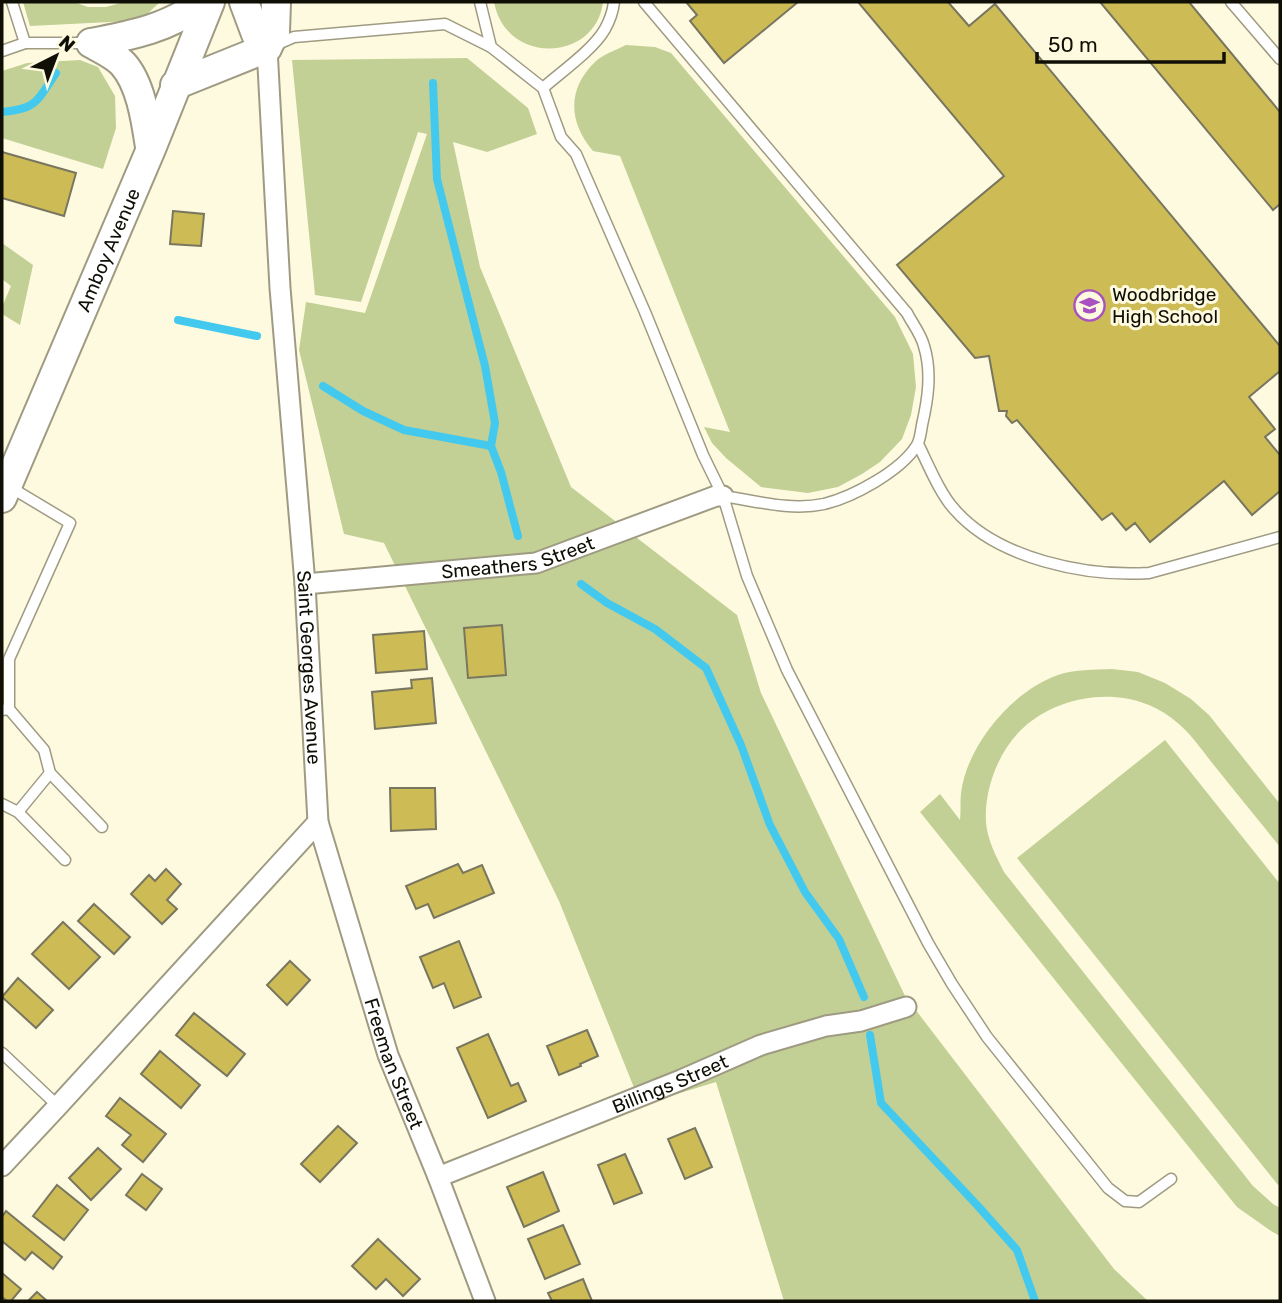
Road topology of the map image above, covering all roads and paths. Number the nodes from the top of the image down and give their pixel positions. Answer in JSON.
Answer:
{"nodes":[{"id":1,"x":12,"y":2,"type":"edge"},
{"id":2,"x":203,"y":2,"type":"edge"},
{"id":3,"x":210,"y":2,"type":"edge"},
{"id":4,"x":244,"y":2,"type":"edge"},
{"id":5,"x":276,"y":2,"type":"edge"},
{"id":6,"x":480,"y":2,"type":"edge"},
{"id":7,"x":614,"y":2,"type":"edge"},
{"id":8,"x":644,"y":2,"type":"edge"},
{"id":9,"x":1231,"y":2,"type":"edge"},
{"id":10,"x":25,"y":43,"type":"junction"},
{"id":11,"x":91,"y":43,"type":"junction"},
{"id":12,"x":491,"y":47,"type":"junction"},
{"id":13,"x":267,"y":48,"type":"junction"},
{"id":14,"x":2,"y":51,"type":"edge"},
{"id":15,"x":1280,"y":59,"type":"edge"},
{"id":16,"x":175,"y":85,"type":"junction"},
{"id":17,"x":542,"y":88,"type":"junction"},
{"id":18,"x":151,"y":149,"type":"junction"},
{"id":19,"x":918,"y":444,"type":"junction"},
{"id":20,"x":4,"y":492,"type":"edge"},
{"id":21,"x":723,"y":496,"type":"junction"},
{"id":22,"x":1280,"y":537,"type":"edge"},
{"id":23,"x":304,"y":584,"type":"junction"},
{"id":24,"x":5,"y":710,"type":"edge"},
{"id":25,"x":50,"y":773,"type":"junction"},
{"id":26,"x":2,"y":804,"type":"edge"},
{"id":27,"x":18,"y":812,"type":"junction"},
{"id":28,"x":318,"y":822,"type":"junction"},
{"id":29,"x":102,"y":827,"type":"dead end"},
{"id":30,"x":65,"y":860,"type":"dead end"},
{"id":31,"x":906,"y":1007,"type":"dead end"},
{"id":32,"x":2,"y":1053,"type":"edge"},
{"id":33,"x":58,"y":1107,"type":"junction"},
{"id":34,"x":2,"y":1166,"type":"edge"},
{"id":35,"x":438,"y":1177,"type":"junction"},
{"id":36,"x":1171,"y":1178,"type":"dead end"},
{"id":37,"x":485,"y":1301,"type":"edge"}],
"edges":[{"from":1,"to":10,"type":"lane"},
{"from":2,"to":11,"type":"main road"},
{"from":3,"to":16,"type":"main road","name":"Amboy Avenue"},
{"from":4,"to":13,"type":"main road"},
{"from":5,"to":13,"type":"main road"},
{"from":6,"to":12,"type":"lane"},
{"from":7,"to":17,"type":"lane"},
{"from":8,"to":19,"type":"lane"},
{"from":9,"to":15,"type":"lane"},
{"from":10,"to":11,"type":"lane"},
{"from":10,"to":14,"type":"lane"},
{"from":11,"to":18,"type":"main road"},
{"from":12,"to":13,"type":"lane"},
{"from":12,"to":17,"type":"lane"},
{"from":13,"to":16,"type":"main road"},
{"from":13,"to":23,"type":"street","name":"Saint Georges Avenue"},
{"from":16,"to":18,"type":"main road","name":"Amboy Avenue"},
{"from":17,"to":21,"type":"lane"},
{"from":18,"to":20,"type":"main road","name":"Amboy Avenue"},
{"from":19,"to":21,"type":"lane"},
{"from":19,"to":22,"type":"lane"},
{"from":20,"to":24,"type":"lane"},
{"from":21,"to":23,"type":"street","name":"Smeathers Street"},
{"from":21,"to":36,"type":"lane"},
{"from":23,"to":28,"type":"street","name":"Saint Georges Avenue"},
{"from":24,"to":25,"type":"lane"},
{"from":25,"to":27,"type":"lane"},
{"from":25,"to":29,"type":"lane"},
{"from":26,"to":27,"type":"lane"},
{"from":27,"to":30,"type":"lane"},
{"from":28,"to":33,"type":"street"},
{"from":28,"to":35,"type":"street","name":"Freeman Street"},
{"from":31,"to":35,"type":"street","name":"Billings Street"},
{"from":32,"to":33,"type":"lane"},
{"from":33,"to":34,"type":"street"},
{"from":35,"to":37,"type":"street","name":"Freeman Street"}]}
